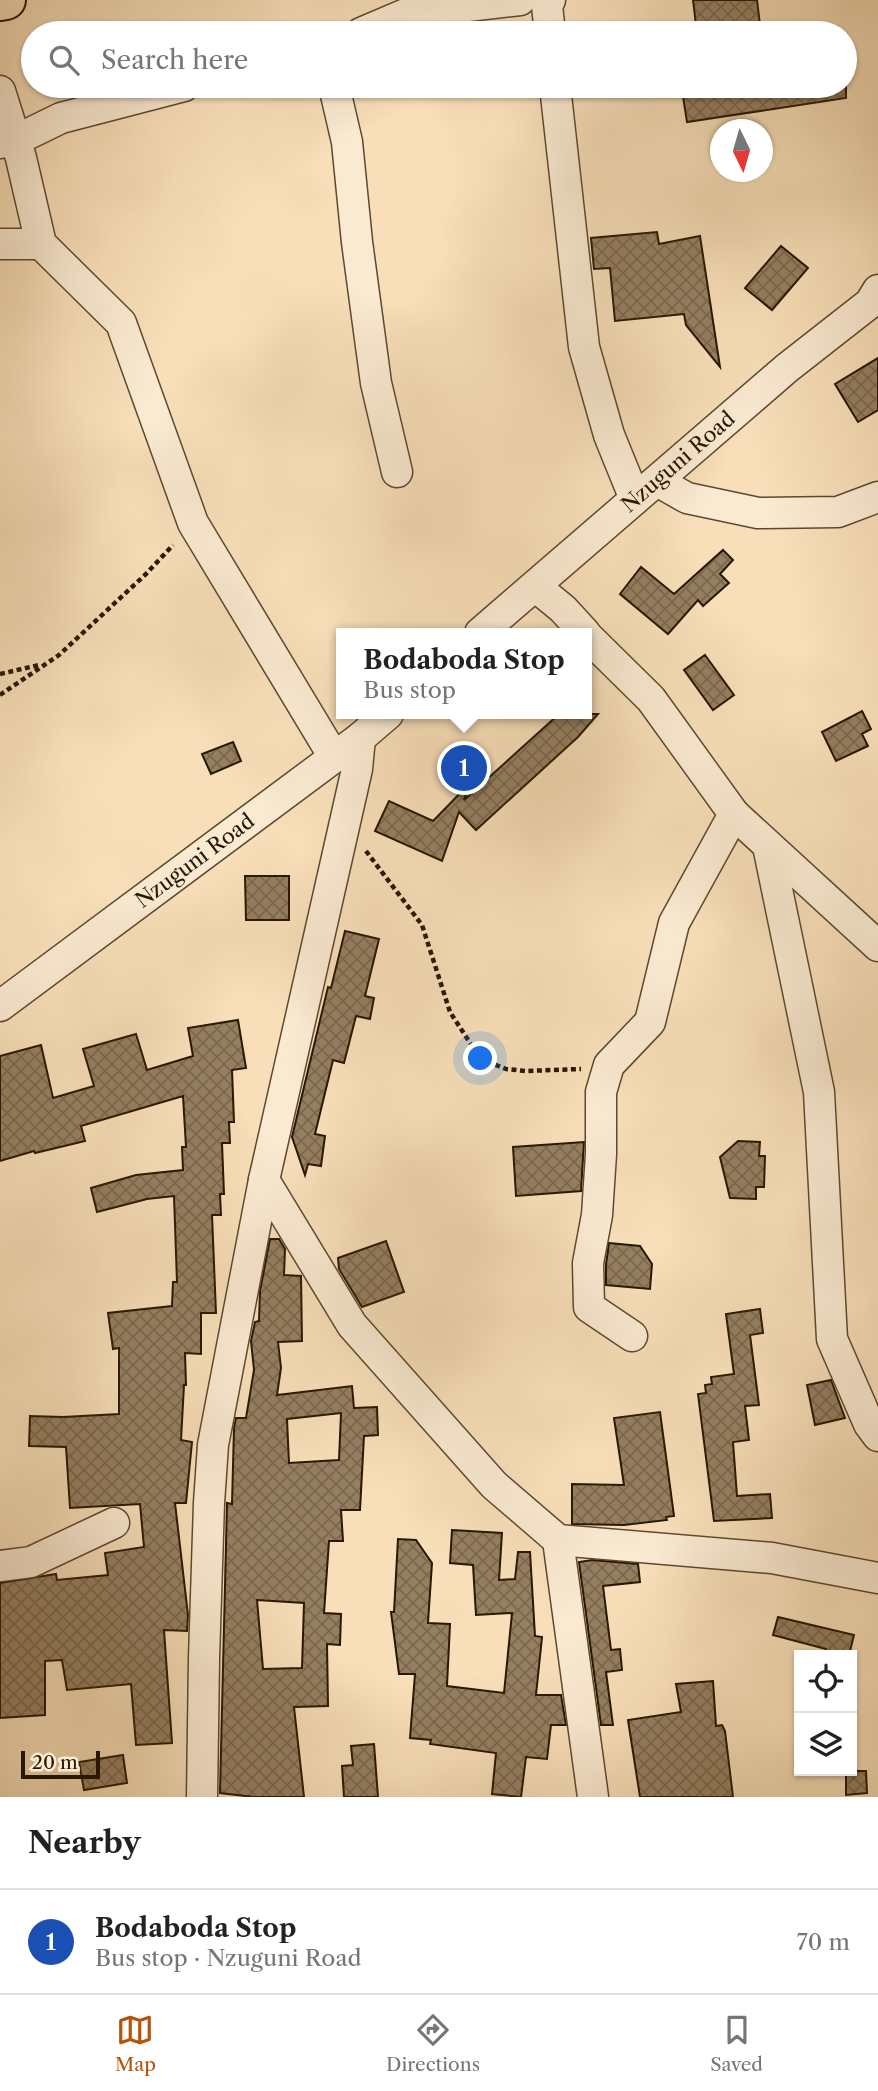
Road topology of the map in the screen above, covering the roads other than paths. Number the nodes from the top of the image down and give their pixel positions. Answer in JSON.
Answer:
{"nodes":[{"id":1,"x":6,"y":0,"type":"edge"},
{"id":2,"x":520,"y":0,"type":"edge"},
{"id":3,"x":550,"y":0,"type":"edge"},
{"id":4,"x":0,"y":1,"type":"edge"},
{"id":5,"x":389,"y":21,"type":"edge"},
{"id":6,"x":549,"y":21,"type":"edge"},
{"id":7,"x":0,"y":91,"type":"edge"},
{"id":8,"x":138,"y":98,"type":"edge"},
{"id":9,"x":337,"y":98,"type":"edge"},
{"id":10,"x":556,"y":98,"type":"edge"},
{"id":11,"x":8,"y":141,"type":"edge"},
{"id":12,"x":0,"y":244,"type":"edge"},
{"id":13,"x":41,"y":244,"type":"junction"},
{"id":14,"x":878,"y":290,"type":"edge"},
{"id":15,"x":397,"y":472,"type":"dead end"},
{"id":16,"x":646,"y":490,"type":"junction"},
{"id":17,"x":878,"y":497,"type":"edge"},
{"id":18,"x":535,"y":586,"type":"junction"},
{"id":19,"x":486,"y":628,"type":"edge"},
{"id":20,"x":580,"y":628,"type":"edge"},
{"id":21,"x":592,"y":640,"type":"edge"},
{"id":22,"x":382,"y":719,"type":"edge"},
{"id":23,"x":360,"y":738,"type":"junction"},
{"id":24,"x":334,"y":757,"type":"junction"},
{"id":25,"x":734,"y":814,"type":"junction"},
{"id":26,"x":768,"y":846,"type":"junction"},
{"id":27,"x":878,"y":946,"type":"edge"},
{"id":28,"x":0,"y":1006,"type":"edge"},
{"id":29,"x":264,"y":1180,"type":"junction"},
{"id":30,"x":632,"y":1335,"type":"dead end"},
{"id":31,"x":878,"y":1436,"type":"edge"},
{"id":32,"x":114,"y":1523,"type":"dead end"},
{"id":33,"x":558,"y":1540,"type":"junction"},
{"id":34,"x":0,"y":1566,"type":"edge"},
{"id":35,"x":878,"y":1578,"type":"edge"},
{"id":36,"x":202,"y":1797,"type":"edge"},
{"id":37,"x":593,"y":1797,"type":"edge"}],
"edges":[{"from":1,"to":4,"type":"highway"},
{"from":2,"to":5,"type":"street"},
{"from":3,"to":6,"type":"street"},
{"from":7,"to":11,"type":"street"},
{"from":8,"to":11,"type":"street"},
{"from":9,"to":15,"type":"street"},
{"from":10,"to":16,"type":"street"},
{"from":11,"to":13,"type":"street"},
{"from":12,"to":13,"type":"street"},
{"from":13,"to":24,"type":"street"},
{"from":14,"to":16,"type":"street","name":"Nzuguni Road"},
{"from":16,"to":17,"type":"street"},
{"from":16,"to":18,"type":"street","name":"Nzuguni Road"},
{"from":18,"to":19,"type":"street","name":"Nzuguni Road"},
{"from":18,"to":20,"type":"street"},
{"from":21,"to":25,"type":"street"},
{"from":22,"to":23,"type":"street","name":"Nzuguni Road"},
{"from":23,"to":24,"type":"street","name":"Nzuguni Road"},
{"from":23,"to":29,"type":"street"},
{"from":24,"to":28,"type":"street","name":"Nzuguni Road"},
{"from":25,"to":26,"type":"street"},
{"from":25,"to":30,"type":"street"},
{"from":26,"to":27,"type":"street"},
{"from":26,"to":31,"type":"street"},
{"from":29,"to":33,"type":"street"},
{"from":29,"to":36,"type":"street"},
{"from":32,"to":34,"type":"street"},
{"from":33,"to":35,"type":"street"},
{"from":33,"to":37,"type":"street"}]}
